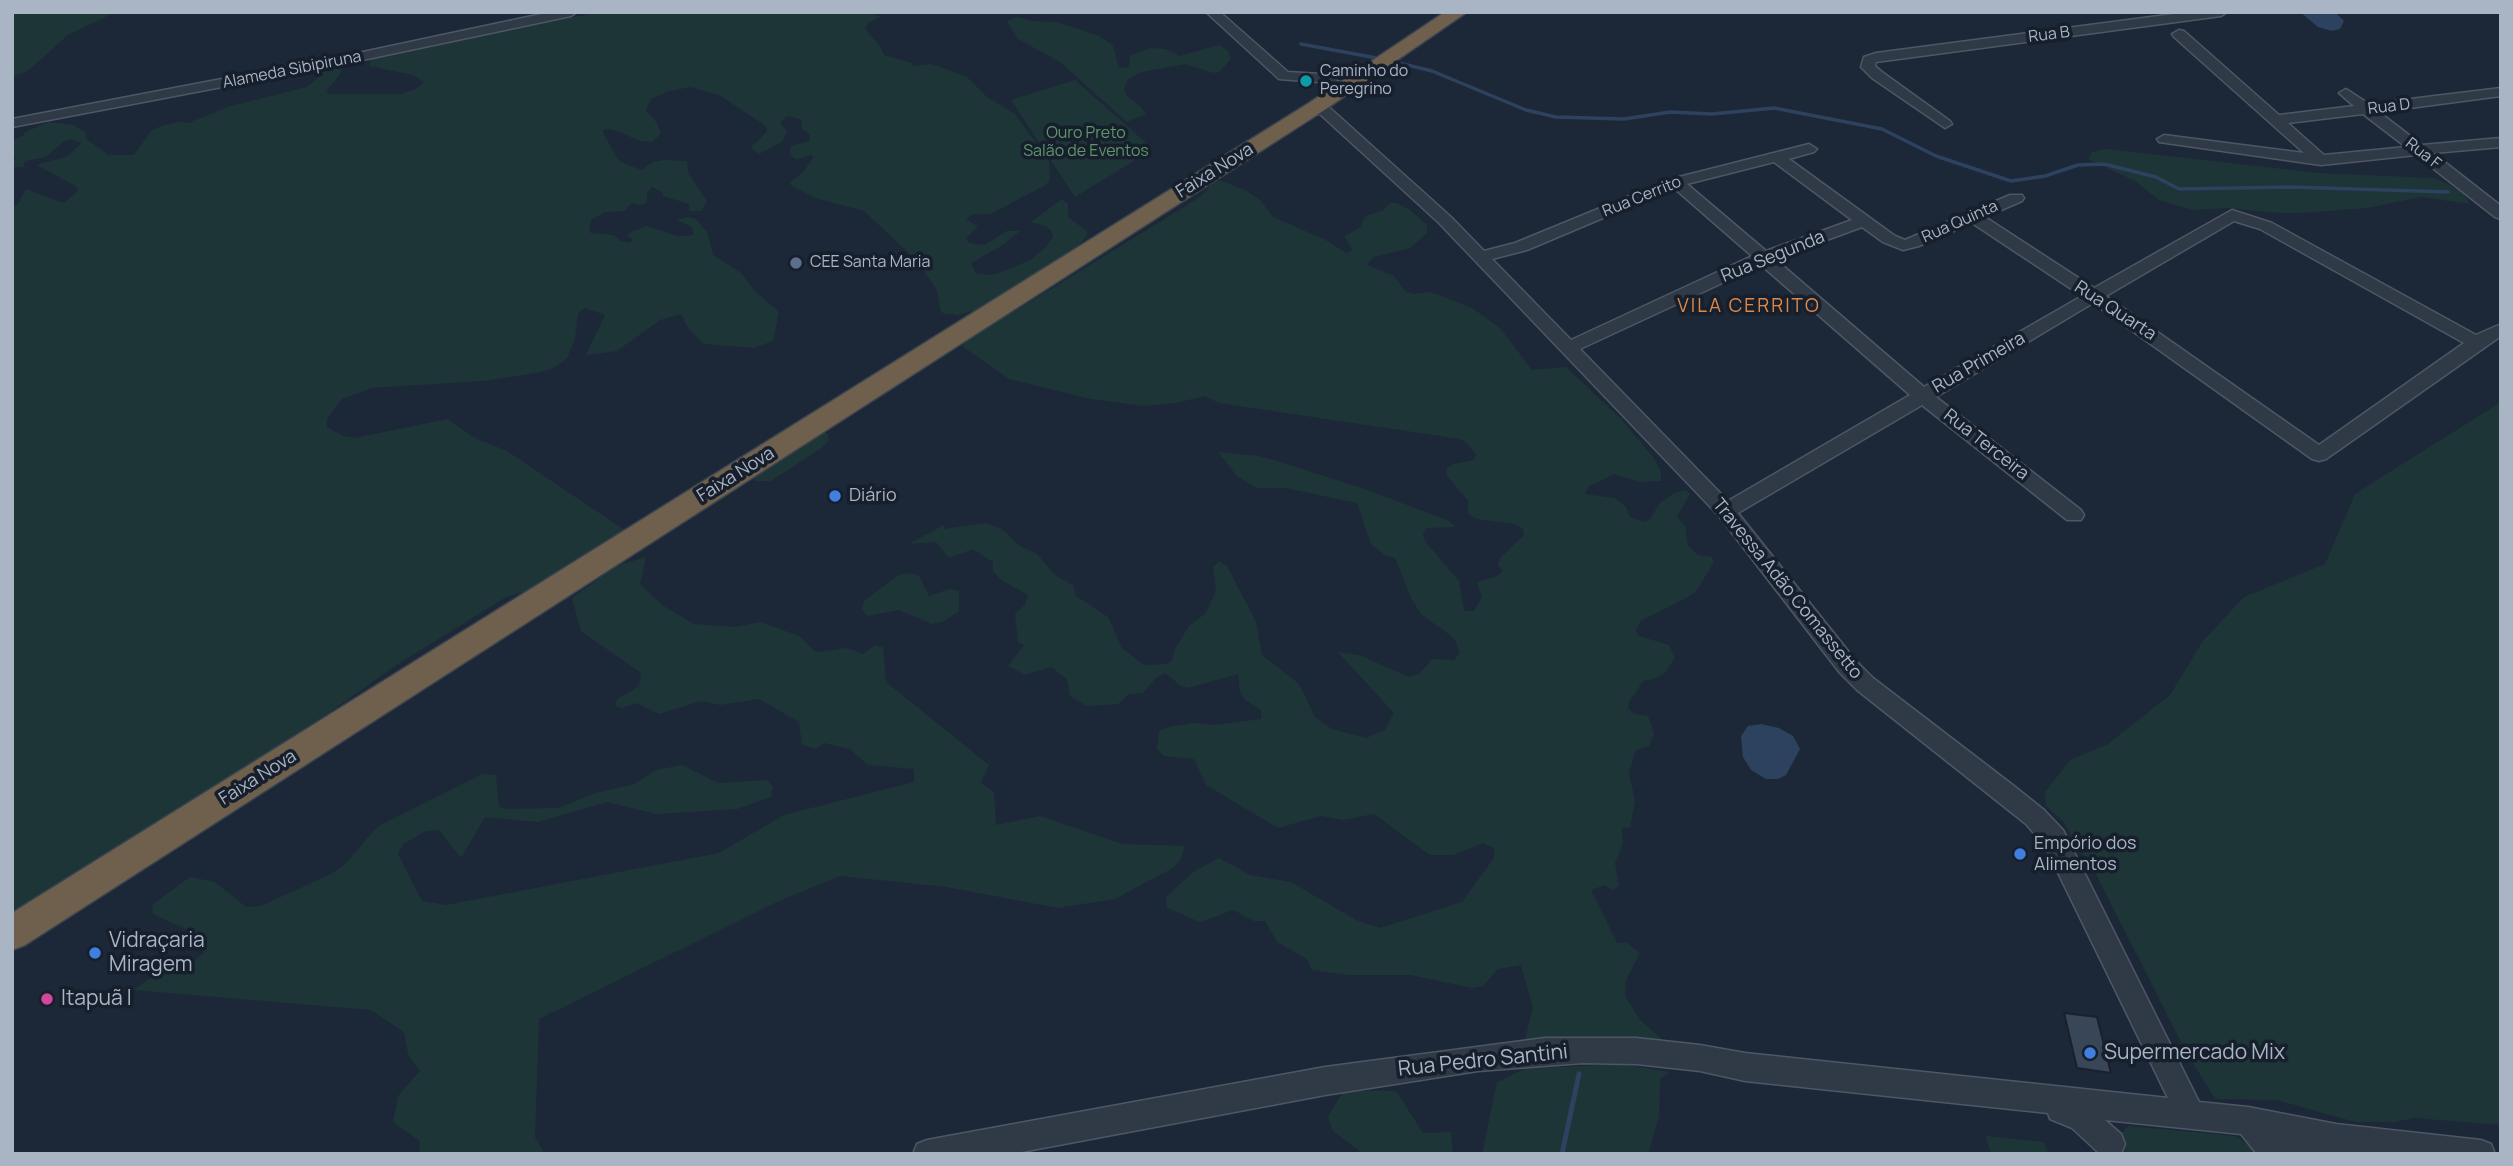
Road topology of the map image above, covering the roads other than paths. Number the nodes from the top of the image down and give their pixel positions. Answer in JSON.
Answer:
{"nodes":[{"id":1,"x":571,"y":12,"type":"edge"},
{"id":2,"x":1212,"y":12,"type":"edge"},
{"id":3,"x":1458,"y":12,"type":"edge"},
{"id":4,"x":2221,"y":12,"type":"edge"},
{"id":5,"x":2179,"y":34,"type":"dead end"},
{"id":6,"x":1346,"y":87,"type":"junction"},
{"id":7,"x":2501,"y":92,"type":"edge"},
{"id":8,"x":2346,"y":93,"type":"dead end"},
{"id":9,"x":1316,"y":107,"type":"junction"},
{"id":10,"x":2366,"y":110,"type":"junction"},
{"id":11,"x":2276,"y":120,"type":"junction"},
{"id":12,"x":12,"y":123,"type":"edge"},
{"id":13,"x":1945,"y":124,"type":"dead end"},
{"id":14,"x":2164,"y":139,"type":"dead end"},
{"id":15,"x":2501,"y":142,"type":"edge"},
{"id":16,"x":1809,"y":149,"type":"dead end"},
{"id":17,"x":2420,"y":150,"type":"junction"},
{"id":18,"x":1777,"y":157,"type":"junction"},
{"id":19,"x":2321,"y":159,"type":"junction"},
{"id":20,"x":1676,"y":182,"type":"junction"},
{"id":21,"x":2017,"y":198,"type":"dead end"},
{"id":22,"x":2501,"y":214,"type":"edge"},
{"id":23,"x":1972,"y":216,"type":"junction"},
{"id":24,"x":1864,"y":220,"type":"junction"},
{"id":25,"x":1480,"y":257,"type":"junction"},
{"id":26,"x":1762,"y":258,"type":"junction"},
{"id":27,"x":2093,"y":296,"type":"junction"},
{"id":28,"x":2501,"y":329,"type":"edge"},
{"id":29,"x":2477,"y":343,"type":"junction"},
{"id":30,"x":1568,"y":348,"type":"junction"},
{"id":31,"x":1923,"y":396,"type":"junction"},
{"id":32,"x":1726,"y":511,"type":"junction"},
{"id":33,"x":2074,"y":515,"type":"dead end"},
{"id":34,"x":12,"y":933,"type":"edge"},
{"id":35,"x":2042,"y":1101,"type":"junction"},
{"id":36,"x":2123,"y":1110,"type":"junction"},
{"id":37,"x":2191,"y":1115,"type":"junction"},
{"id":38,"x":2248,"y":1121,"type":"junction"},
{"id":39,"x":2336,"y":1138,"type":"junction"},
{"id":40,"x":2113,"y":1149,"type":"edge"},
{"id":41,"x":927,"y":1154,"type":"edge"},
{"id":42,"x":2276,"y":1154,"type":"edge"},
{"id":43,"x":2301,"y":1154,"type":"edge"},
{"id":44,"x":2481,"y":1154,"type":"edge"}],
"edges":[{"from":1,"to":12,"type":"street","name":"Alameda Sibipiruna"},
{"from":2,"to":6,"type":"street"},
{"from":3,"to":6,"type":"highway","name":"Faixa Nova"},
{"from":4,"to":13,"type":"street","name":"Rua B"},
{"from":5,"to":11,"type":"street"},
{"from":6,"to":9,"type":"highway","name":"Faixa Nova"},
{"from":7,"to":10,"type":"street","name":"Rua D"},
{"from":8,"to":10,"type":"street","name":"Rua F"},
{"from":9,"to":25,"type":"street","name":"Travessa Adão Comassetto"},
{"from":9,"to":34,"type":"highway","name":"Faixa Nova"},
{"from":10,"to":11,"type":"street","name":"Rua D"},
{"from":10,"to":17,"type":"street","name":"Rua F"},
{"from":11,"to":19,"type":"street"},
{"from":14,"to":19,"type":"street"},
{"from":15,"to":17,"type":"street"},
{"from":16,"to":18,"type":"street","name":"Rua Cerrito"},
{"from":17,"to":19,"type":"street"},
{"from":17,"to":22,"type":"street","name":"Rua F"},
{"from":18,"to":20,"type":"street","name":"Rua Cerrito"},
{"from":18,"to":24,"type":"street"},
{"from":20,"to":25,"type":"street","name":"Rua Cerrito"},
{"from":20,"to":26,"type":"street","name":"Rua Terceira"},
{"from":21,"to":23,"type":"street","name":"Rua Quinta"},
{"from":23,"to":24,"type":"street","name":"Rua Quinta"},
{"from":23,"to":27,"type":"street","name":"Rua Quarta"},
{"from":24,"to":26,"type":"street","name":"Rua Segunda"},
{"from":25,"to":30,"type":"street","name":"Travessa Adão Comassetto"},
{"from":26,"to":30,"type":"street","name":"Rua Segunda"},
{"from":26,"to":31,"type":"street","name":"Rua Terceira"},
{"from":27,"to":29,"type":"street","name":"Rua Primeira"},
{"from":27,"to":29,"type":"street","name":"Rua Quarta"},
{"from":27,"to":31,"type":"street","name":"Rua Primeira"},
{"from":28,"to":29,"type":"street"},
{"from":30,"to":32,"type":"street","name":"Travessa Adão Comassetto"},
{"from":31,"to":32,"type":"street","name":"Rua Primeira"},
{"from":31,"to":33,"type":"street","name":"Rua Terceira"},
{"from":32,"to":37,"type":"street","name":"Travessa Adão Comassetto"},
{"from":35,"to":36,"type":"street","name":"Rua Pedro Santini"},
{"from":35,"to":40,"type":"street","name":"Rua Pedro Santini"},
{"from":35,"to":41,"type":"street","name":"Rua Pedro Santini"},
{"from":36,"to":37,"type":"street","name":"Rua Pedro Santini"},
{"from":36,"to":40,"type":"street"},
{"from":37,"to":38,"type":"street","name":"Rua Pedro Santini"},
{"from":38,"to":39,"type":"street"},
{"from":38,"to":42,"type":"street"},
{"from":39,"to":43,"type":"street"},
{"from":39,"to":44,"type":"street"}]}
